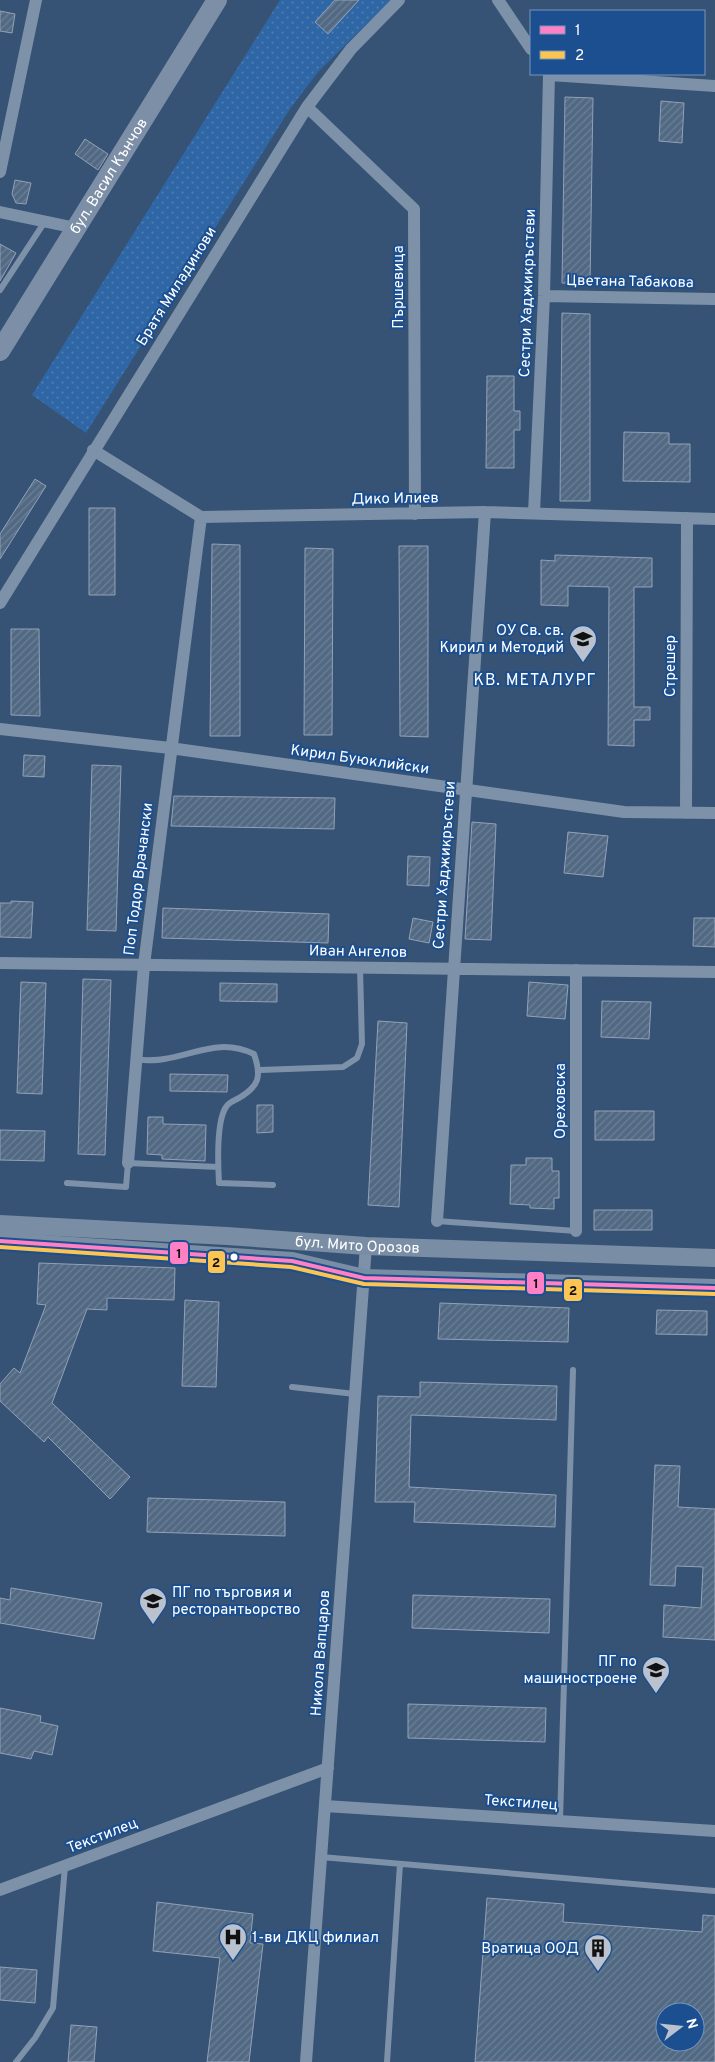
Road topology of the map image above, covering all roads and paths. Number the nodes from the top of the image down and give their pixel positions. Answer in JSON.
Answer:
{"nodes":[{"id":1,"x":36,"y":0,"type":"edge"},
{"id":2,"x":217,"y":0,"type":"edge"},
{"id":3,"x":399,"y":0,"type":"edge"},
{"id":4,"x":498,"y":0,"type":"edge"},
{"id":5,"x":530,"y":47,"type":"edge"},
{"id":6,"x":549,"y":75,"type":"edge"},
{"id":7,"x":563,"y":75,"type":"edge"},
{"id":8,"x":715,"y":86,"type":"edge"},
{"id":9,"x":307,"y":106,"type":"junction"},
{"id":10,"x":0,"y":172,"type":"edge"},
{"id":11,"x":0,"y":212,"type":"edge"},
{"id":12,"x":44,"y":223,"type":"junction"},
{"id":13,"x":76,"y":228,"type":"junction"},
{"id":14,"x":0,"y":290,"type":"edge"},
{"id":15,"x":544,"y":296,"type":"junction"},
{"id":16,"x":715,"y":298,"type":"edge"},
{"id":17,"x":0,"y":351,"type":"edge"},
{"id":18,"x":93,"y":450,"type":"junction"},
{"id":19,"x":485,"y":512,"type":"junction"},
{"id":20,"x":415,"y":514,"type":"junction"},
{"id":21,"x":534,"y":514,"type":"junction"},
{"id":22,"x":201,"y":517,"type":"junction"},
{"id":23,"x":687,"y":518,"type":"junction"},
{"id":24,"x":715,"y":519,"type":"edge"},
{"id":25,"x":0,"y":603,"type":"edge"},
{"id":26,"x":0,"y":729,"type":"edge"},
{"id":27,"x":170,"y":748,"type":"junction"},
{"id":28,"x":465,"y":791,"type":"junction"},
{"id":29,"x":686,"y":813,"type":"junction"},
{"id":30,"x":715,"y":813,"type":"edge"},
{"id":31,"x":0,"y":964,"type":"edge"},
{"id":32,"x":144,"y":965,"type":"junction"},
{"id":33,"x":360,"y":968,"type":"junction"},
{"id":34,"x":454,"y":969,"type":"junction"},
{"id":35,"x":576,"y":970,"type":"junction"},
{"id":36,"x":715,"y":972,"type":"edge"},
{"id":37,"x":136,"y":1060,"type":"junction"},
{"id":38,"x":260,"y":1070,"type":"junction"},
{"id":39,"x":128,"y":1162,"type":"junction"},
{"id":40,"x":218,"y":1167,"type":"junction"},
{"id":41,"x":67,"y":1183,"type":"dead end"},
{"id":42,"x":272,"y":1185,"type":"dead end"},
{"id":43,"x":437,"y":1221,"type":"joint"},
{"id":44,"x":0,"y":1224,"type":"edge"},
{"id":45,"x":576,"y":1231,"type":"joint"},
{"id":46,"x":0,"y":1241,"type":"edge"},
{"id":47,"x":366,"y":1246,"type":"junction"},
{"id":48,"x":715,"y":1258,"type":"edge"},
{"id":49,"x":364,"y":1278,"type":"junction"},
{"id":50,"x":715,"y":1288,"type":"edge"},
{"id":51,"x":573,"y":1370,"type":"dead end"},
{"id":52,"x":292,"y":1387,"type":"dead end"},
{"id":53,"x":355,"y":1394,"type":"junction"},
{"id":54,"x":328,"y":1768,"type":"junction"},
{"id":55,"x":325,"y":1806,"type":"junction"},
{"id":56,"x":560,"y":1821,"type":"junction"},
{"id":57,"x":715,"y":1831,"type":"edge"},
{"id":58,"x":321,"y":1857,"type":"junction"},
{"id":59,"x":400,"y":1864,"type":"junction"},
{"id":60,"x":65,"y":1866,"type":"junction"},
{"id":61,"x":0,"y":1890,"type":"edge"},
{"id":62,"x":715,"y":1891,"type":"edge"},
{"id":63,"x":16,"y":2062,"type":"edge"},
{"id":64,"x":306,"y":2062,"type":"edge"},
{"id":65,"x":387,"y":2062,"type":"edge"}],
"edges":[{"from":1,"to":10,"type":"street"},
{"from":2,"to":13,"type":"main road","name":"бул. Васил Кънчов"},
{"from":3,"to":9,"type":"street","name":"Братя Миладинови"},
{"from":4,"to":5,"type":"street"},
{"from":6,"to":15,"type":"street","name":"Сестри Хаджикръстеви"},
{"from":7,"to":8,"type":"street"},
{"from":9,"to":18,"type":"street","name":"Братя Миладинови"},
{"from":9,"to":20,"type":"street","name":"Пършевица"},
{"from":11,"to":12,"type":"street"},
{"from":12,"to":13,"type":"street"},
{"from":12,"to":14,"type":"lane"},
{"from":13,"to":17,"type":"main road","name":"бул. Васил Кънчов"},
{"from":15,"to":16,"type":"street","name":"Цветана Табакова"},
{"from":15,"to":21,"type":"street","name":"Сестри Хаджикръстеви"},
{"from":18,"to":22,"type":"street"},
{"from":18,"to":25,"type":"street","name":"Братя Миладинови"},
{"from":19,"to":20,"type":"street","name":"Дико Илиев"},
{"from":19,"to":21,"type":"street","name":"Дико Илиев"},
{"from":19,"to":28,"type":"street","name":"Сестри Хаджикръстеви"},
{"from":20,"to":22,"type":"street","name":"Дико Илиев"},
{"from":21,"to":23,"type":"street","name":"Дико Илиев"},
{"from":22,"to":27,"type":"street","name":"Поп Тодор Врачански"},
{"from":23,"to":24,"type":"street","name":"Дико Илиев"},
{"from":23,"to":29,"type":"street","name":"Стрешер"},
{"from":26,"to":27,"type":"street","name":"Кирил Буюклийски"},
{"from":27,"to":28,"type":"street","name":"Кирил Буюклийски"},
{"from":27,"to":32,"type":"street","name":"Поп Тодор Врачански"},
{"from":28,"to":29,"type":"street","name":"Кирил Буюклийски"},
{"from":28,"to":34,"type":"street","name":"Сестри Хаджикръстеви"},
{"from":29,"to":30,"type":"street","name":"Кирил Буюклийски"},
{"from":31,"to":32,"type":"street","name":"Иван Ангелов"},
{"from":32,"to":33,"type":"street","name":"Иван Ангелов"},
{"from":32,"to":37,"type":"street","name":"Поп Тодор Врачански"},
{"from":33,"to":34,"type":"street","name":"Иван Ангелов"},
{"from":33,"to":38,"type":"lane"},
{"from":34,"to":35,"type":"street","name":"Иван Ангелов"},
{"from":34,"to":43,"type":"street","name":"Сестри Хаджикръстеви"},
{"from":35,"to":36,"type":"street","name":"Иван Ангелов"},
{"from":35,"to":45,"type":"street","name":"Ореховска"},
{"from":37,"to":38,"type":"lane"},
{"from":37,"to":39,"type":"street","name":"Поп Тодор Врачански"},
{"from":38,"to":40,"type":"lane"},
{"from":39,"to":40,"type":"lane"},
{"from":39,"to":41,"type":"lane","name":"Поп Тодор Врачански"},
{"from":40,"to":42,"type":"lane"},
{"from":43,"to":45,"type":"lane"},
{"from":44,"to":47,"type":"main road","name":"бул. Мито Орозов"},
{"from":46,"to":49,"type":"main road","name":"бул. Мито Орозов"},
{"from":47,"to":48,"type":"main road","name":"бул. Мито Орозов"},
{"from":47,"to":49,"type":"street","name":"Никола Вапцаров"},
{"from":49,"to":50,"type":"main road","name":"бул. Мито Орозов"},
{"from":49,"to":53,"type":"street","name":"Никола Вапцаров"},
{"from":51,"to":56,"type":"lane"},
{"from":52,"to":53,"type":"lane"},
{"from":53,"to":54,"type":"street","name":"Никола Вапцаров"},
{"from":54,"to":55,"type":"street","name":"Никола Вапцаров"},
{"from":54,"to":60,"type":"street","name":"Текстилец"},
{"from":55,"to":56,"type":"street","name":"Текстилец"},
{"from":55,"to":58,"type":"street","name":"Никола Вапцаров"},
{"from":56,"to":57,"type":"street","name":"Текстилец"},
{"from":58,"to":59,"type":"lane"},
{"from":58,"to":64,"type":"street","name":"Никола Вапцаров"},
{"from":59,"to":62,"type":"lane"},
{"from":59,"to":65,"type":"lane"},
{"from":60,"to":61,"type":"street","name":"Текстилец"},
{"from":60,"to":63,"type":"lane"}]}
